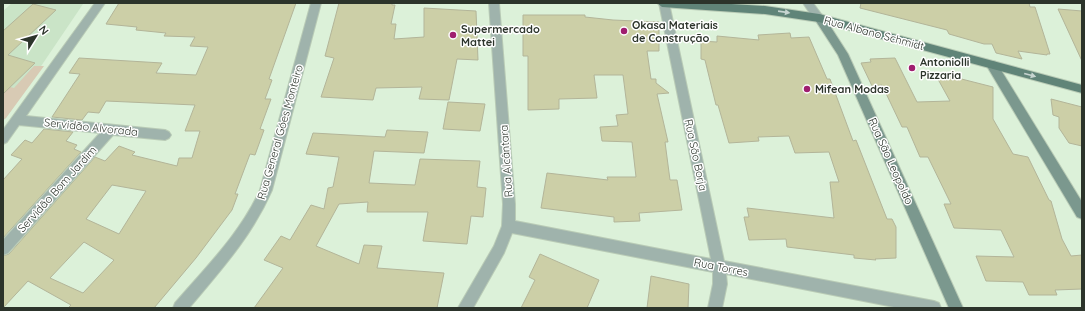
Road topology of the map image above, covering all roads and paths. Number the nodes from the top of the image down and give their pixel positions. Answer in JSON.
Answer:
{"nodes":[{"id":1,"x":100,"y":3,"type":"edge"},
{"id":2,"x":316,"y":3,"type":"edge"},
{"id":3,"x":494,"y":3,"type":"edge"},
{"id":4,"x":663,"y":3,"type":"edge"},
{"id":5,"x":808,"y":3,"type":"edge"},
{"id":6,"x":819,"y":18,"type":"junction"},
{"id":7,"x":992,"y":65,"type":"junction"},
{"id":8,"x":1082,"y":89,"type":"edge"},
{"id":9,"x":17,"y":120,"type":"junction"},
{"id":10,"x":111,"y":129,"type":"junction"},
{"id":11,"x":165,"y":135,"type":"dead end"},
{"id":12,"x":3,"y":139,"type":"edge"},
{"id":13,"x":1082,"y":213,"type":"edge"},
{"id":14,"x":508,"y":226,"type":"junction"},
{"id":15,"x":3,"y":249,"type":"edge"},
{"id":16,"x":719,"y":267,"type":"junction"},
{"id":17,"x":180,"y":308,"type":"edge"},
{"id":18,"x":465,"y":308,"type":"edge"},
{"id":19,"x":715,"y":308,"type":"edge"},
{"id":20,"x":934,"y":308,"type":"edge"},
{"id":21,"x":956,"y":308,"type":"edge"}],
"edges":[{"from":1,"to":9,"type":"street"},
{"from":2,"to":17,"type":"street","name":"Rua General Góes Monteiro"},
{"from":3,"to":14,"type":"street","name":"Rua Alcântara"},
{"from":4,"to":6,"type":"main road","name":"Rua Albano Schmidt","one_way":true},
{"from":4,"to":16,"type":"street","name":"Rua São Borja"},
{"from":5,"to":6,"type":"street"},
{"from":6,"to":7,"type":"main road","name":"Rua Albano Schmidt"},
{"from":6,"to":21,"type":"street","name":"Rua São Leopoldo"},
{"from":7,"to":8,"type":"main road","name":"Rua Albano Schmidt","one_way":true},
{"from":7,"to":13,"type":"street"},
{"from":9,"to":10,"type":"street","name":"Servidão Alvorada"},
{"from":9,"to":12,"type":"street"},
{"from":10,"to":11,"type":"street","name":"Servidão Alvorada"},
{"from":10,"to":15,"type":"street","name":"Servidão Bom Jardim"},
{"from":14,"to":16,"type":"street","name":"Rua Torres"},
{"from":14,"to":18,"type":"street","name":"Rua Alcântara"},
{"from":16,"to":19,"type":"street","name":"Rua São Borja"},
{"from":16,"to":20,"type":"street","name":"Rua Torres"}]}
